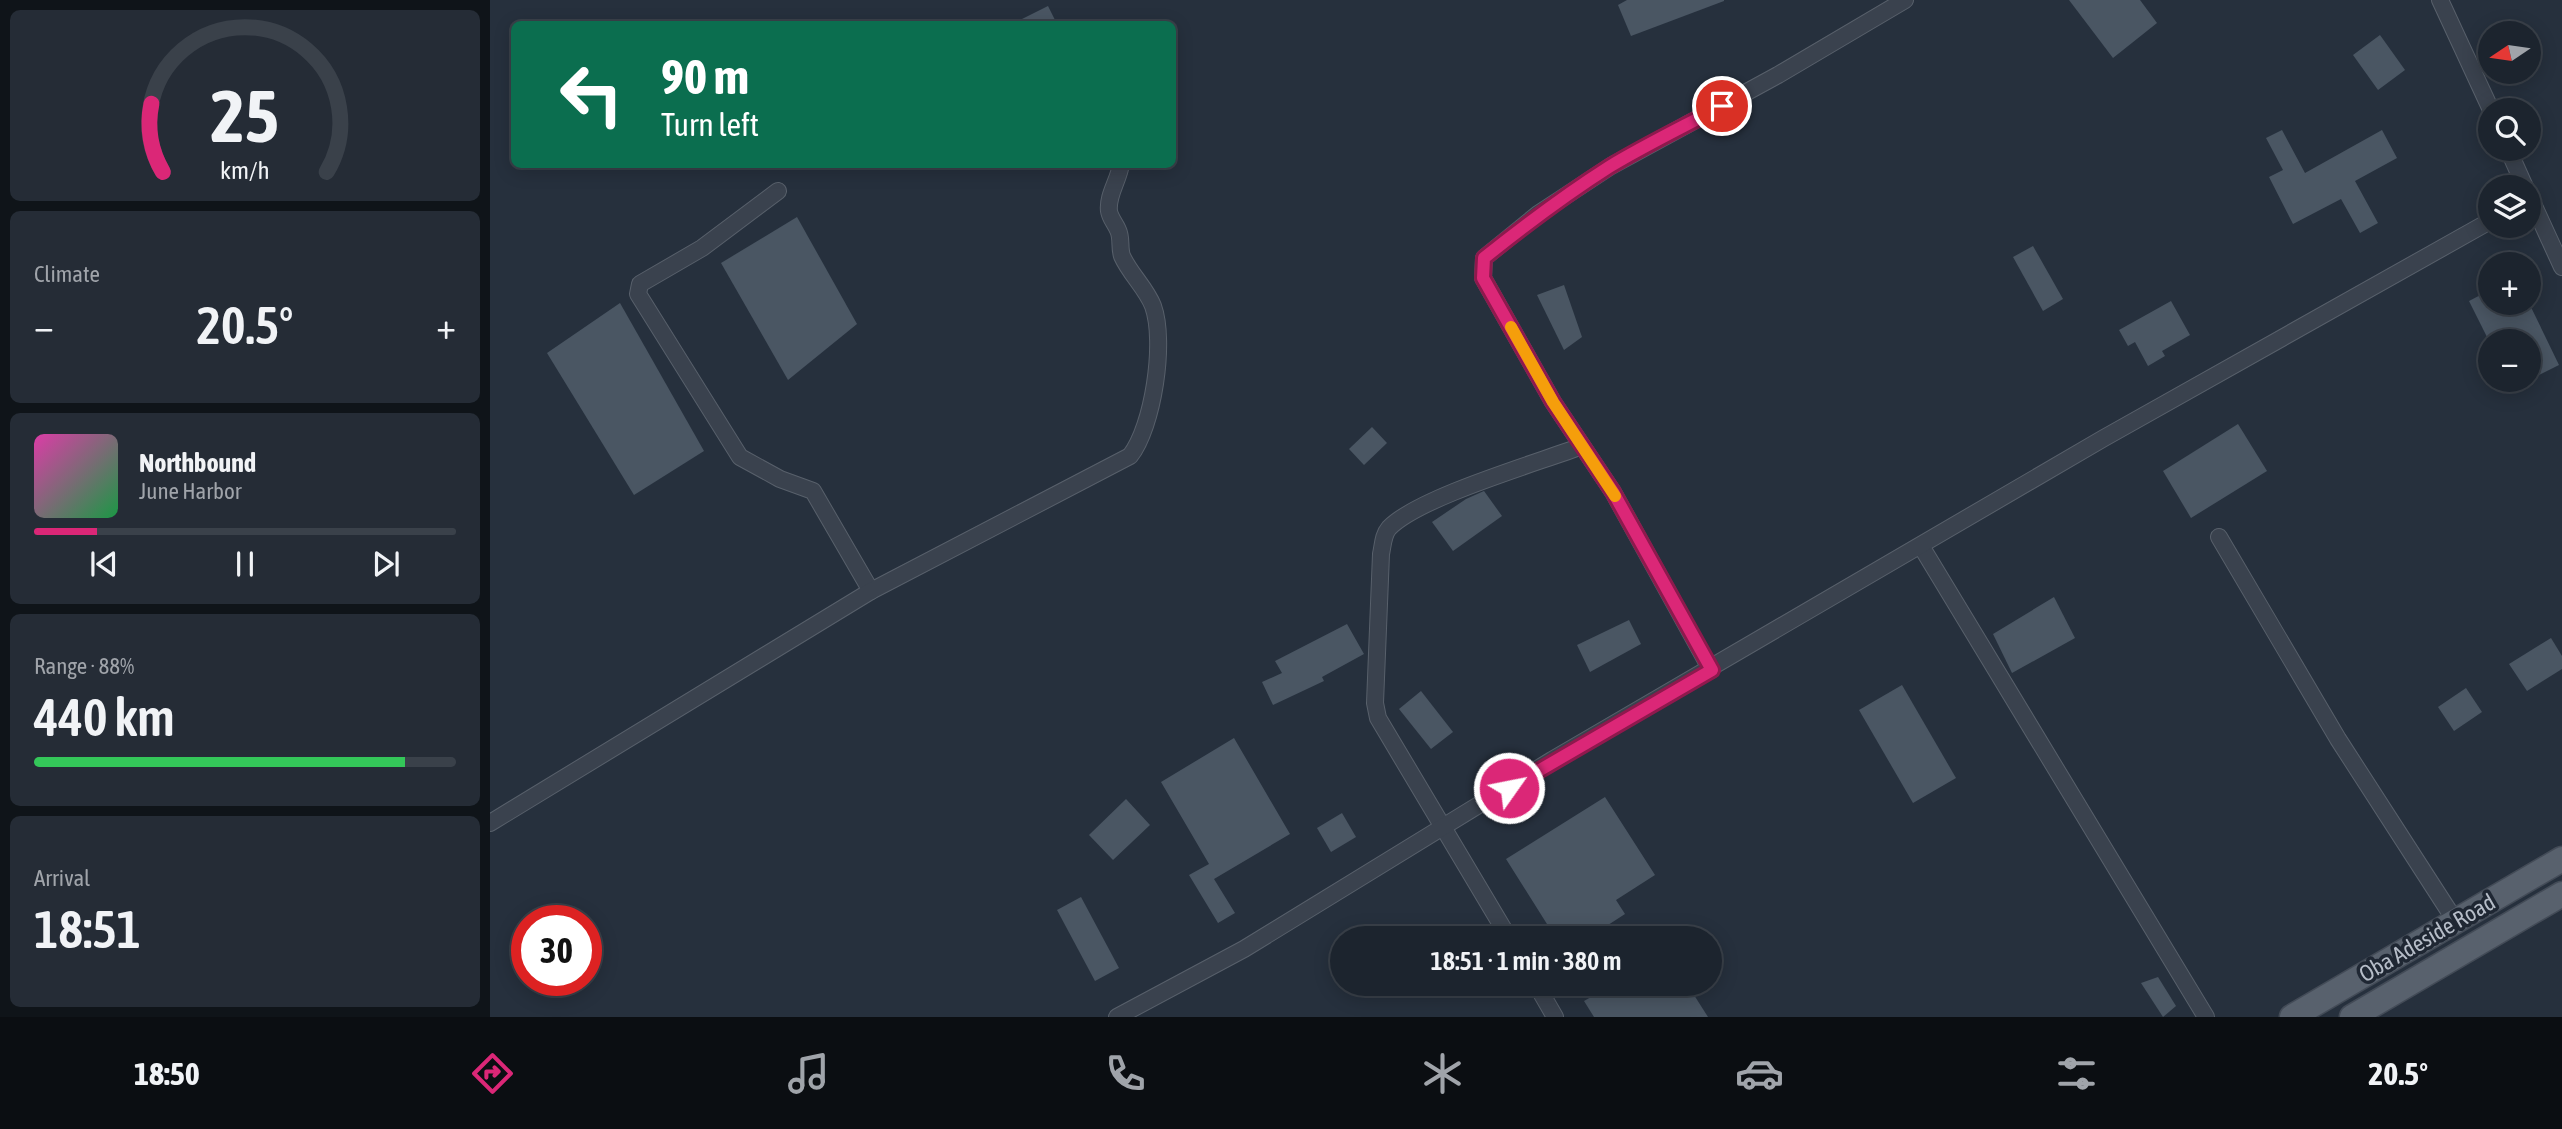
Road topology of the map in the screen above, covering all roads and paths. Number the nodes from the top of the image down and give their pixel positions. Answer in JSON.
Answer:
{"nodes":[{"id":1,"x":1905,"y":0,"type":"edge"},
{"id":2,"x":2440,"y":0,"type":"edge"},
{"id":3,"x":2485,"y":98,"type":"edge"},
{"id":4,"x":1120,"y":168,"type":"edge"},
{"id":5,"x":778,"y":191,"type":"dead end"},
{"id":6,"x":2541,"y":223,"type":"edge"},
{"id":7,"x":2478,"y":228,"type":"edge"},
{"id":8,"x":2562,"y":267,"type":"edge"},
{"id":9,"x":1582,"y":446,"type":"junction"},
{"id":10,"x":2219,"y":537,"type":"dead end"},
{"id":11,"x":1920,"y":546,"type":"junction"},
{"id":12,"x":871,"y":591,"type":"junction"},
{"id":13,"x":1712,"y":670,"type":"junction"},
{"id":14,"x":490,"y":822,"type":"edge"},
{"id":15,"x":1446,"y":828,"type":"junction"},
{"id":16,"x":2562,"y":859,"type":"edge"},
{"id":17,"x":2562,"y":894,"type":"edge"},
{"id":18,"x":2456,"y":922,"type":"junction"},
{"id":19,"x":1502,"y":926,"type":"edge"},
{"id":20,"x":1543,"y":996,"type":"edge"},
{"id":21,"x":1117,"y":1017,"type":"edge"},
{"id":22,"x":1555,"y":1017,"type":"edge"},
{"id":23,"x":2206,"y":1017,"type":"edge"},
{"id":24,"x":2292,"y":1017,"type":"edge"},
{"id":25,"x":2352,"y":1017,"type":"edge"}],
"edges":[{"from":1,"to":9,"type":"street"},
{"from":2,"to":3,"type":"street"},
{"from":4,"to":12,"type":"street"},
{"from":5,"to":12,"type":"street"},
{"from":6,"to":8,"type":"street"},
{"from":7,"to":11,"type":"street"},
{"from":9,"to":13,"type":"street"},
{"from":9,"to":15,"type":"street"},
{"from":10,"to":18,"type":"street"},
{"from":11,"to":13,"type":"street"},
{"from":11,"to":23,"type":"street"},
{"from":12,"to":14,"type":"street"},
{"from":13,"to":15,"type":"street"},
{"from":15,"to":19,"type":"street"},
{"from":15,"to":21,"type":"street"},
{"from":16,"to":18,"type":"main road","name":"Oba Adeside Road"},
{"from":17,"to":25,"type":"main road"},
{"from":18,"to":24,"type":"main road","name":"Oba Adeside Road"},
{"from":20,"to":22,"type":"street"}]}
